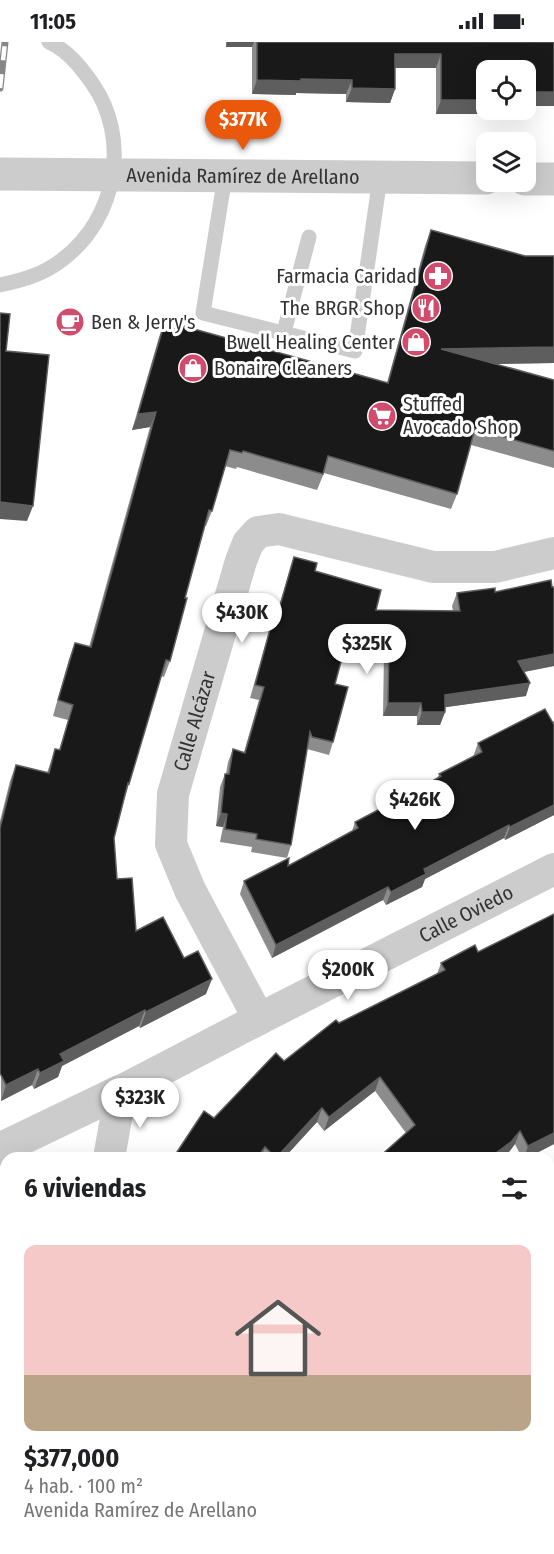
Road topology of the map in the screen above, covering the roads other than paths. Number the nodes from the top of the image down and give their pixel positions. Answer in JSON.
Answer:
{"nodes":[{"id":1,"x":49,"y":42,"type":"edge"},
{"id":2,"x":0,"y":174,"type":"edge"},
{"id":3,"x":113,"y":176,"type":"junction"},
{"id":4,"x":225,"y":176,"type":"junction"},
{"id":5,"x":380,"y":178,"type":"junction"},
{"id":6,"x":476,"y":178,"type":"edge"},
{"id":7,"x":536,"y":178,"type":"edge"},
{"id":8,"x":554,"y":179,"type":"edge"},
{"id":9,"x":309,"y":237,"type":"dead end"},
{"id":10,"x":0,"y":285,"type":"edge"},
{"id":11,"x":284,"y":332,"type":"junction"},
{"id":12,"x":554,"y":553,"type":"edge"},
{"id":13,"x":554,"y":869,"type":"edge"},
{"id":14,"x":259,"y":1019,"type":"junction"},
{"id":15,"x":122,"y":1091,"type":"junction"},
{"id":16,"x":6,"y":1146,"type":"edge"},
{"id":17,"x":110,"y":1152,"type":"edge"}],
"edges":[{"from":1,"to":3,"type":"lane"},
{"from":2,"to":3,"type":"street","name":"Avenida Ramírez de Arellano"},
{"from":3,"to":4,"type":"street","name":"Avenida Ramírez de Arellano"},
{"from":3,"to":10,"type":"lane"},
{"from":4,"to":5,"type":"street","name":"Avenida Ramírez de Arellano"},
{"from":4,"to":11,"type":"lane"},
{"from":5,"to":6,"type":"street","name":"Avenida Ramírez de Arellano"},
{"from":5,"to":11,"type":"lane"},
{"from":7,"to":8,"type":"street"},
{"from":9,"to":11,"type":"lane"},
{"from":12,"to":14,"type":"street","name":"Calle Alcázar"},
{"from":13,"to":14,"type":"street","name":"Calle Oviedo"},
{"from":14,"to":15,"type":"street","name":"Calle Oviedo"},
{"from":15,"to":16,"type":"street"},
{"from":15,"to":17,"type":"street"}]}
